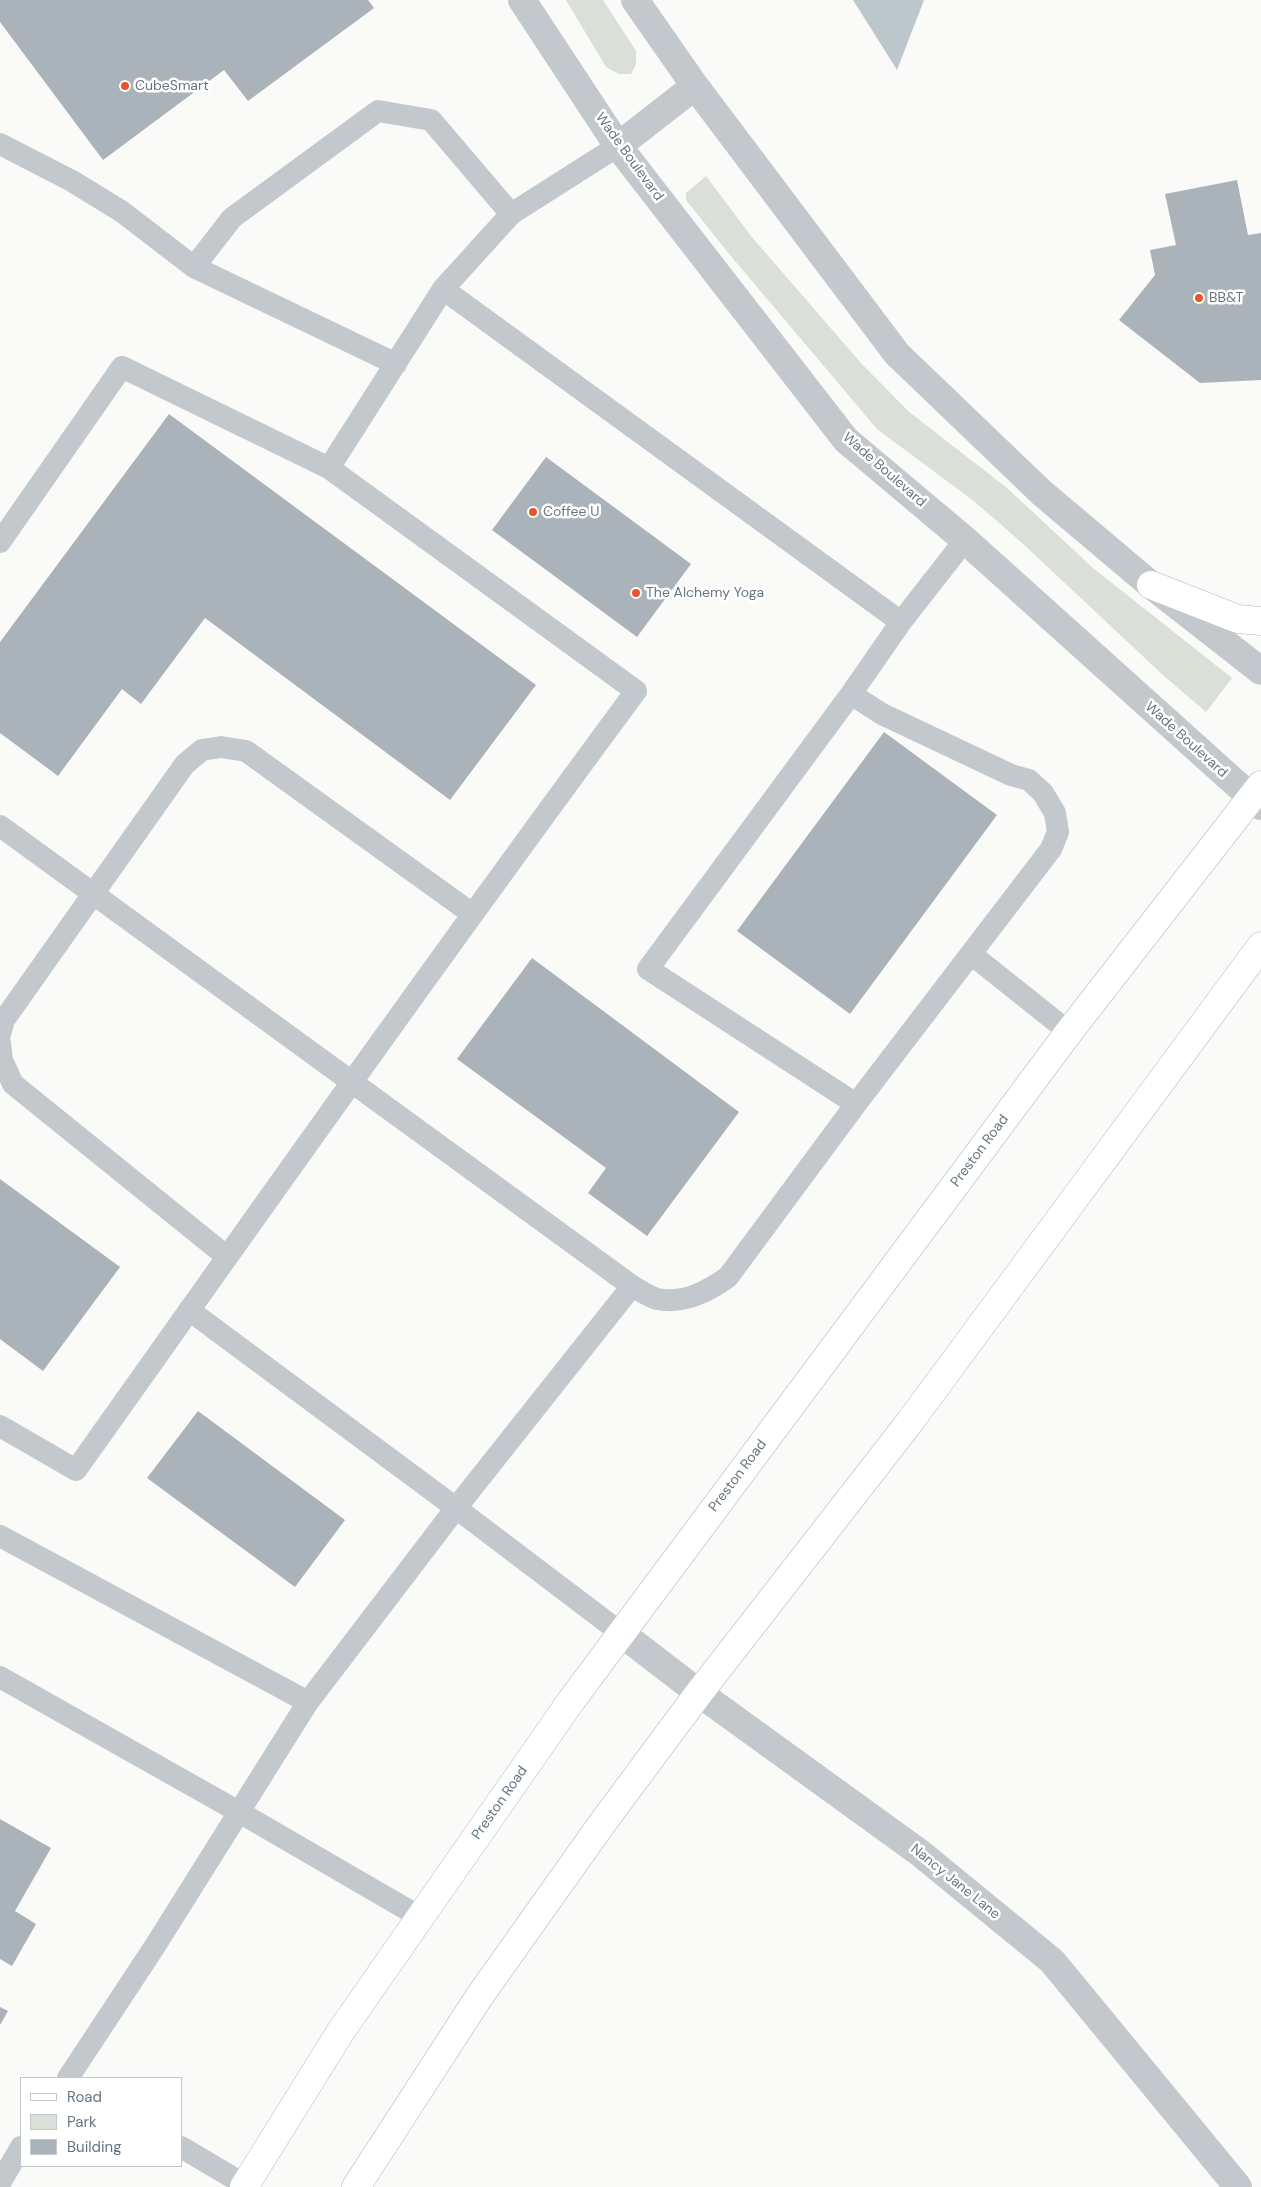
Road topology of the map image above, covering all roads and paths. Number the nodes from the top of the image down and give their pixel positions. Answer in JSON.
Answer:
{"nodes":[{"id":1,"x":522,"y":0,"type":"edge"},
{"id":2,"x":635,"y":0,"type":"edge"},
{"id":3,"x":695,"y":86,"type":"junction"},
{"id":4,"x":0,"y":144,"type":"edge"},
{"id":5,"x":618,"y":146,"type":"junction"},
{"id":6,"x":511,"y":214,"type":"junction"},
{"id":7,"x":194,"y":267,"type":"junction"},
{"id":8,"x":443,"y":289,"type":"junction"},
{"id":9,"x":396,"y":364,"type":"junction"},
{"id":10,"x":329,"y":468,"type":"junction"},
{"id":11,"x":6,"y":519,"type":"edge"},
{"id":12,"x":965,"y":540,"type":"junction"},
{"id":13,"x":0,"y":542,"type":"edge"},
{"id":14,"x":1151,"y":585,"type":"junction"},
{"id":15,"x":1261,"y":620,"type":"edge"},
{"id":16,"x":901,"y":622,"type":"junction"},
{"id":17,"x":1261,"y":671,"type":"edge"},
{"id":18,"x":851,"y":694,"type":"junction"},
{"id":19,"x":1258,"y":797,"type":"edge"},
{"id":20,"x":0,"y":826,"type":"edge"},
{"id":21,"x":94,"y":894,"type":"junction"},
{"id":22,"x":471,"y":914,"type":"junction"},
{"id":23,"x":1261,"y":946,"type":"edge"},
{"id":24,"x":971,"y":954,"type":"junction"},
{"id":25,"x":1069,"y":1032,"type":"junction"},
{"id":26,"x":0,"y":1034,"type":"edge"},
{"id":27,"x":0,"y":1043,"type":"edge"},
{"id":28,"x":352,"y":1080,"type":"junction"},
{"id":29,"x":856,"y":1104,"type":"junction"},
{"id":30,"x":226,"y":1256,"type":"junction"},
{"id":31,"x":632,"y":1286,"type":"junction"},
{"id":32,"x":189,"y":1310,"type":"junction"},
{"id":33,"x":0,"y":1426,"type":"edge"},
{"id":34,"x":456,"y":1508,"type":"junction"},
{"id":35,"x":0,"y":1536,"type":"edge"},
{"id":36,"x":621,"y":1633,"type":"junction"},
{"id":37,"x":0,"y":1676,"type":"edge"},
{"id":38,"x":699,"y":1693,"type":"junction"},
{"id":39,"x":308,"y":1702,"type":"junction"},
{"id":40,"x":239,"y":1812,"type":"junction"},
{"id":41,"x":420,"y":1917,"type":"junction"},
{"id":42,"x":69,"y":2077,"type":"edge"},
{"id":43,"x":182,"y":2148,"type":"edge"},
{"id":44,"x":20,"y":2149,"type":"edge"},
{"id":45,"x":0,"y":2183,"type":"edge"},
{"id":46,"x":245,"y":2186,"type":"edge"},
{"id":47,"x":356,"y":2187,"type":"edge"},
{"id":48,"x":1238,"y":2187,"type":"edge"}],
"edges":[{"from":1,"to":5,"type":"street","name":"Wade Boulevard"},
{"from":2,"to":3,"type":"street"},
{"from":3,"to":5,"type":"street"},
{"from":3,"to":14,"type":"street"},
{"from":4,"to":7,"type":"lane"},
{"from":5,"to":6,"type":"lane"},
{"from":5,"to":12,"type":"street","name":"Wade Boulevard"},
{"from":6,"to":7,"type":"lane"},
{"from":6,"to":8,"type":"lane"},
{"from":7,"to":9,"type":"lane"},
{"from":8,"to":9,"type":"lane"},
{"from":8,"to":16,"type":"lane"},
{"from":9,"to":10,"type":"lane"},
{"from":10,"to":11,"type":"lane"},
{"from":10,"to":22,"type":"lane"},
{"from":11,"to":13,"type":"lane"},
{"from":12,"to":16,"type":"lane"},
{"from":12,"to":19,"type":"street","name":"Wade Boulevard"},
{"from":14,"to":15,"type":"main road"},
{"from":14,"to":17,"type":"street"},
{"from":16,"to":18,"type":"lane"},
{"from":18,"to":24,"type":"lane"},
{"from":18,"to":29,"type":"lane"},
{"from":19,"to":25,"type":"main road","name":"Preston Road"},
{"from":20,"to":21,"type":"lane"},
{"from":21,"to":22,"type":"lane"},
{"from":21,"to":26,"type":"lane"},
{"from":21,"to":28,"type":"lane"},
{"from":22,"to":28,"type":"lane"},
{"from":23,"to":38,"type":"main road"},
{"from":24,"to":25,"type":"lane"},
{"from":24,"to":29,"type":"lane"},
{"from":25,"to":36,"type":"main road","name":"Preston Road"},
{"from":27,"to":30,"type":"lane"},
{"from":28,"to":30,"type":"lane"},
{"from":28,"to":31,"type":"lane"},
{"from":29,"to":31,"type":"lane"},
{"from":30,"to":32,"type":"lane"},
{"from":31,"to":34,"type":"lane"},
{"from":32,"to":33,"type":"lane"},
{"from":32,"to":34,"type":"lane"},
{"from":34,"to":36,"type":"lane"},
{"from":34,"to":39,"type":"lane"},
{"from":35,"to":39,"type":"lane"},
{"from":36,"to":38,"type":"street","name":"Nancy Jane Lane"},
{"from":36,"to":41,"type":"main road","name":"Preston Road"},
{"from":37,"to":40,"type":"lane"},
{"from":38,"to":47,"type":"main road"},
{"from":38,"to":48,"type":"street","name":"Nancy Jane Lane"},
{"from":39,"to":40,"type":"lane"},
{"from":40,"to":41,"type":"lane"},
{"from":40,"to":42,"type":"lane"},
{"from":41,"to":46,"type":"main road","name":"Preston Road"},
{"from":43,"to":46,"type":"lane"},
{"from":44,"to":45,"type":"lane"}]}
